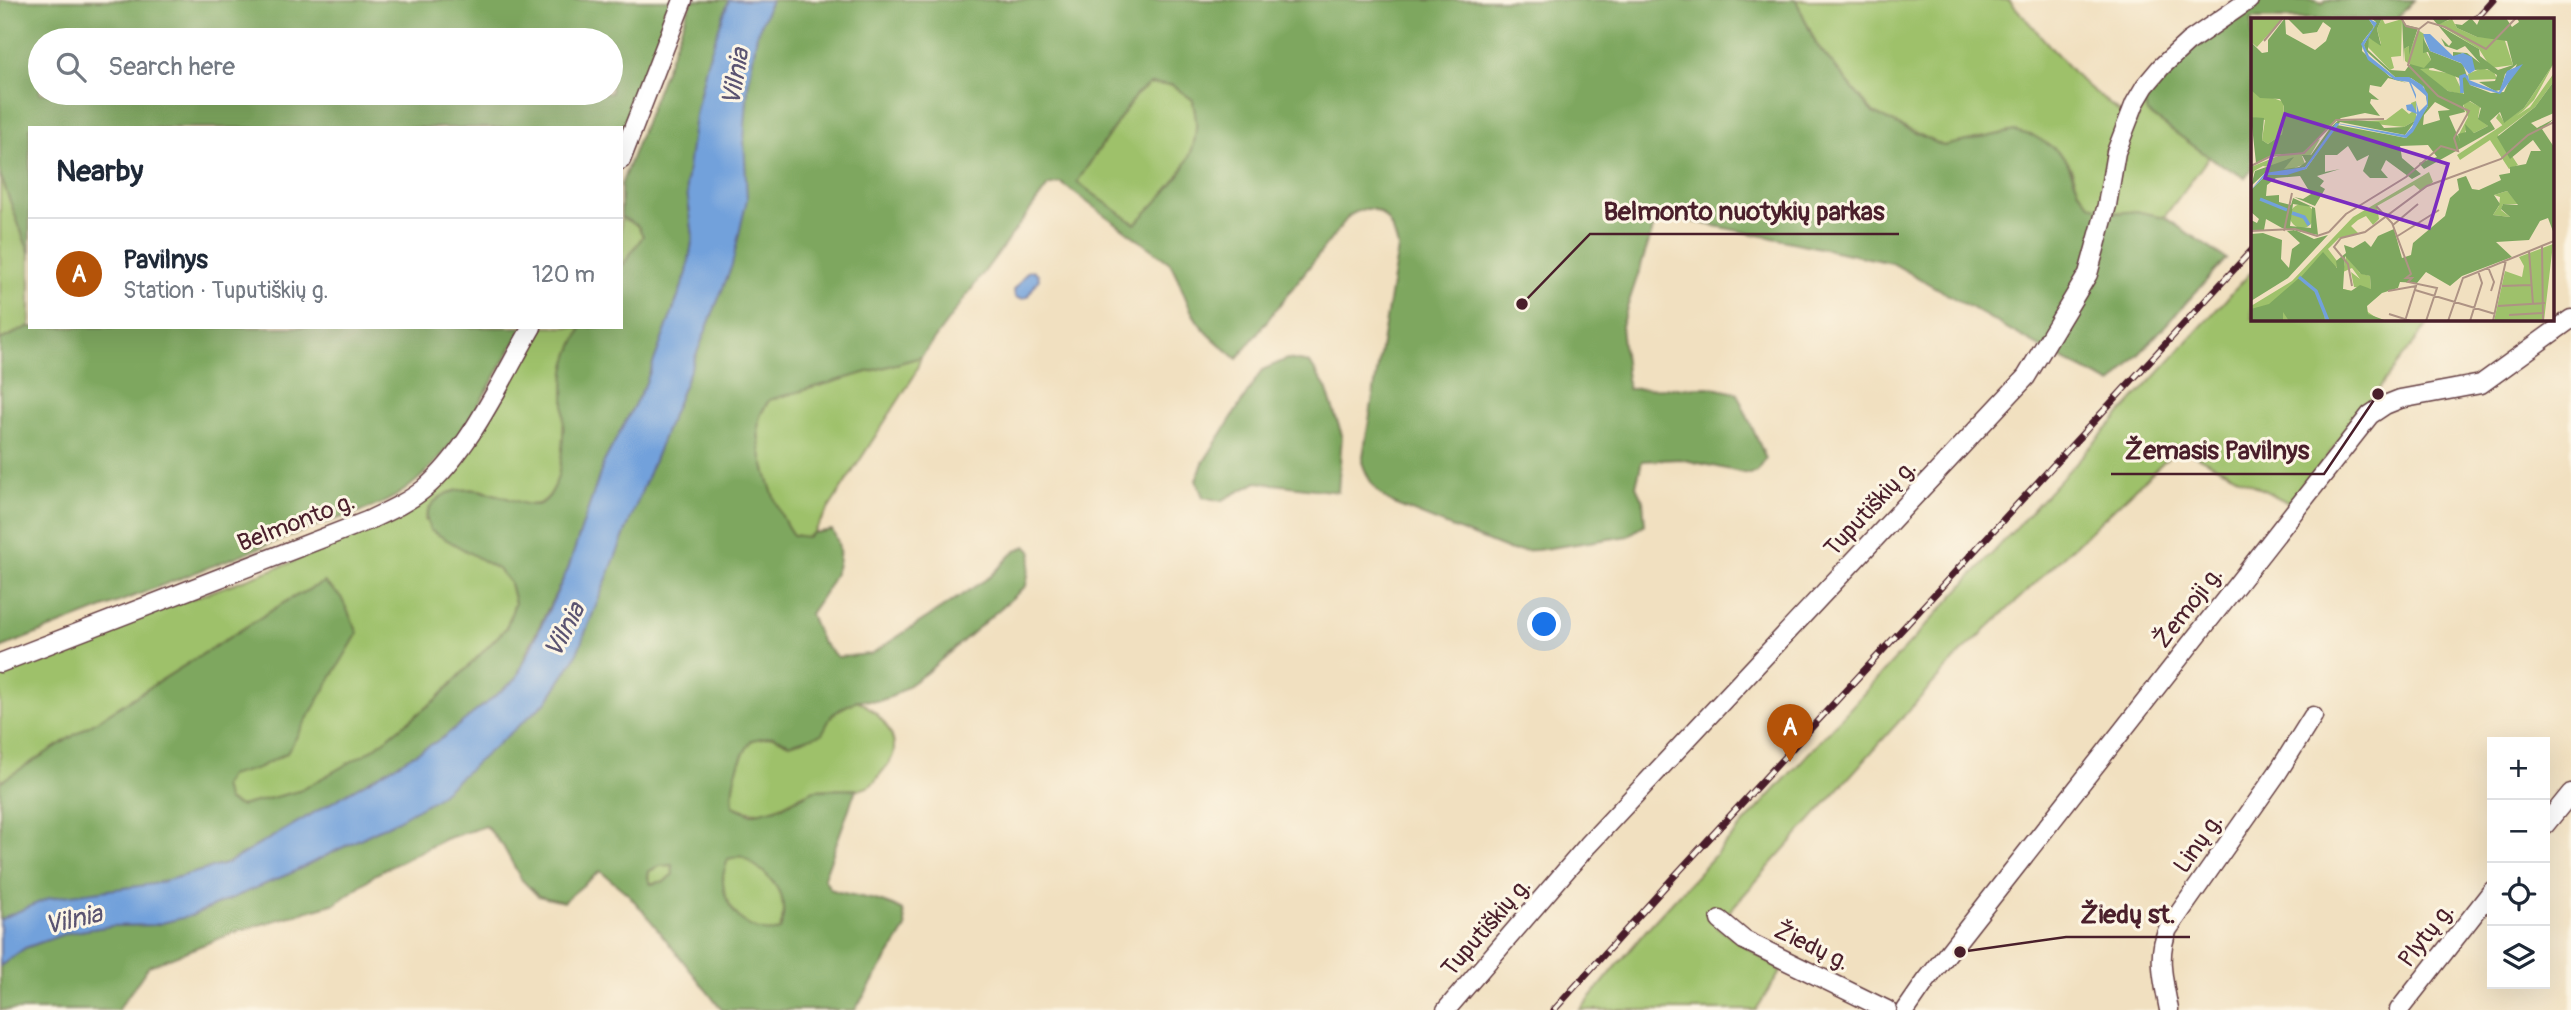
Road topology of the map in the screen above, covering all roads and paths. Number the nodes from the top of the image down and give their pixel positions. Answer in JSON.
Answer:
{"nodes":[{"id":1,"x":683,"y":0,"type":"edge"},
{"id":2,"x":2249,"y":0,"type":"edge"},
{"id":3,"x":623,"y":155,"type":"edge"},
{"id":4,"x":2571,"y":318,"type":"edge"},
{"id":5,"x":531,"y":329,"type":"edge"},
{"id":6,"x":0,"y":663,"type":"edge"},
{"id":7,"x":2313,"y":716,"type":"dead end"},
{"id":8,"x":2571,"y":793,"type":"edge"},
{"id":9,"x":2550,"y":819,"type":"edge"},
{"id":10,"x":2487,"y":897,"type":"edge"},
{"id":11,"x":1720,"y":920,"type":"dead end"},
{"id":12,"x":1447,"y":1010,"type":"edge"},
{"id":13,"x":1887,"y":1010,"type":"edge"},
{"id":14,"x":1906,"y":1010,"type":"edge"},
{"id":15,"x":2169,"y":1010,"type":"edge"},
{"id":16,"x":2399,"y":1010,"type":"edge"}],
"edges":[{"from":1,"to":3,"type":"street"},
{"from":2,"to":12,"type":"street","name":"Tuputiškių g."},
{"from":4,"to":14,"type":"street","name":"Žemoji g."},
{"from":5,"to":6,"type":"street","name":"Belmonto g."},
{"from":7,"to":15,"type":"street","name":"Linų g."},
{"from":8,"to":9,"type":"street"},
{"from":10,"to":16,"type":"street","name":"Plytų g."},
{"from":11,"to":13,"type":"street","name":"Žiedų g."}]}
